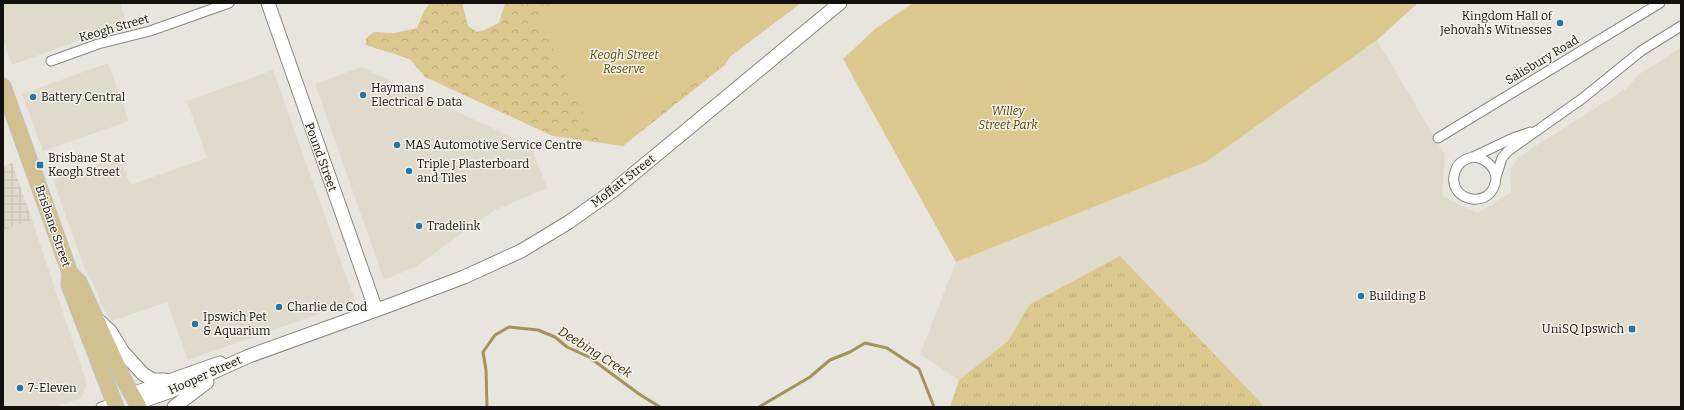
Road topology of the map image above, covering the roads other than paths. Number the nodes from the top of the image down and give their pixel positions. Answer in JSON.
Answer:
{"nodes":[{"id":1,"x":229,"y":3,"type":"edge"},
{"id":2,"x":268,"y":3,"type":"edge"},
{"id":3,"x":840,"y":3,"type":"edge"},
{"id":4,"x":1660,"y":3,"type":"edge"},
{"id":5,"x":1681,"y":26,"type":"edge"},
{"id":6,"x":51,"y":61,"type":"dead end"},
{"id":7,"x":3,"y":86,"type":"edge"},
{"id":8,"x":1536,"y":130,"type":"junction"},
{"id":9,"x":1438,"y":138,"type":"dead end"},
{"id":10,"x":1473,"y":158,"type":"junction"},
{"id":11,"x":1496,"y":177,"type":"junction"},
{"id":12,"x":70,"y":273,"type":"junction"},
{"id":13,"x":376,"y":310,"type":"junction"},
{"id":14,"x":94,"y":316,"type":"junction"},
{"id":15,"x":249,"y":356,"type":"junction"},
{"id":16,"x":168,"y":380,"type":"junction"},
{"id":17,"x":136,"y":401,"type":"edge"},
{"id":18,"x":110,"y":406,"type":"edge"},
{"id":19,"x":174,"y":407,"type":"edge"}],
"edges":[{"from":1,"to":6,"type":"street","name":"Keogh Street"},
{"from":2,"to":13,"type":"main road","name":"Pound Street"},
{"from":3,"to":13,"type":"main road","name":"Moffatt Street"},
{"from":4,"to":9,"type":"street","name":"Salisbury Road"},
{"from":5,"to":8,"type":"street"},
{"from":7,"to":12,"type":"main road","name":"Brisbane Street"},
{"from":8,"to":10,"type":"street"},
{"from":8,"to":11,"type":"street"},
{"from":10,"to":11,"type":"street"},
{"from":10,"to":11,"type":"street"},
{"from":12,"to":14,"type":"main road","name":"Brisbane Street"},
{"from":12,"to":18,"type":"main road"},
{"from":13,"to":15,"type":"main road","name":"Hooper Street"},
{"from":14,"to":16,"type":"main road"},
{"from":14,"to":17,"type":"main road","name":"Brisbane Street"},
{"from":15,"to":16,"type":"main road","name":"Hooper Street"},
{"from":15,"to":17,"type":"main road","name":"Hooper Street"},
{"from":15,"to":19,"type":"main road"},
{"from":16,"to":17,"type":"main road","name":"Hooper Street"},
{"from":17,"to":18,"type":"main road","name":"Hooper Street"}]}
